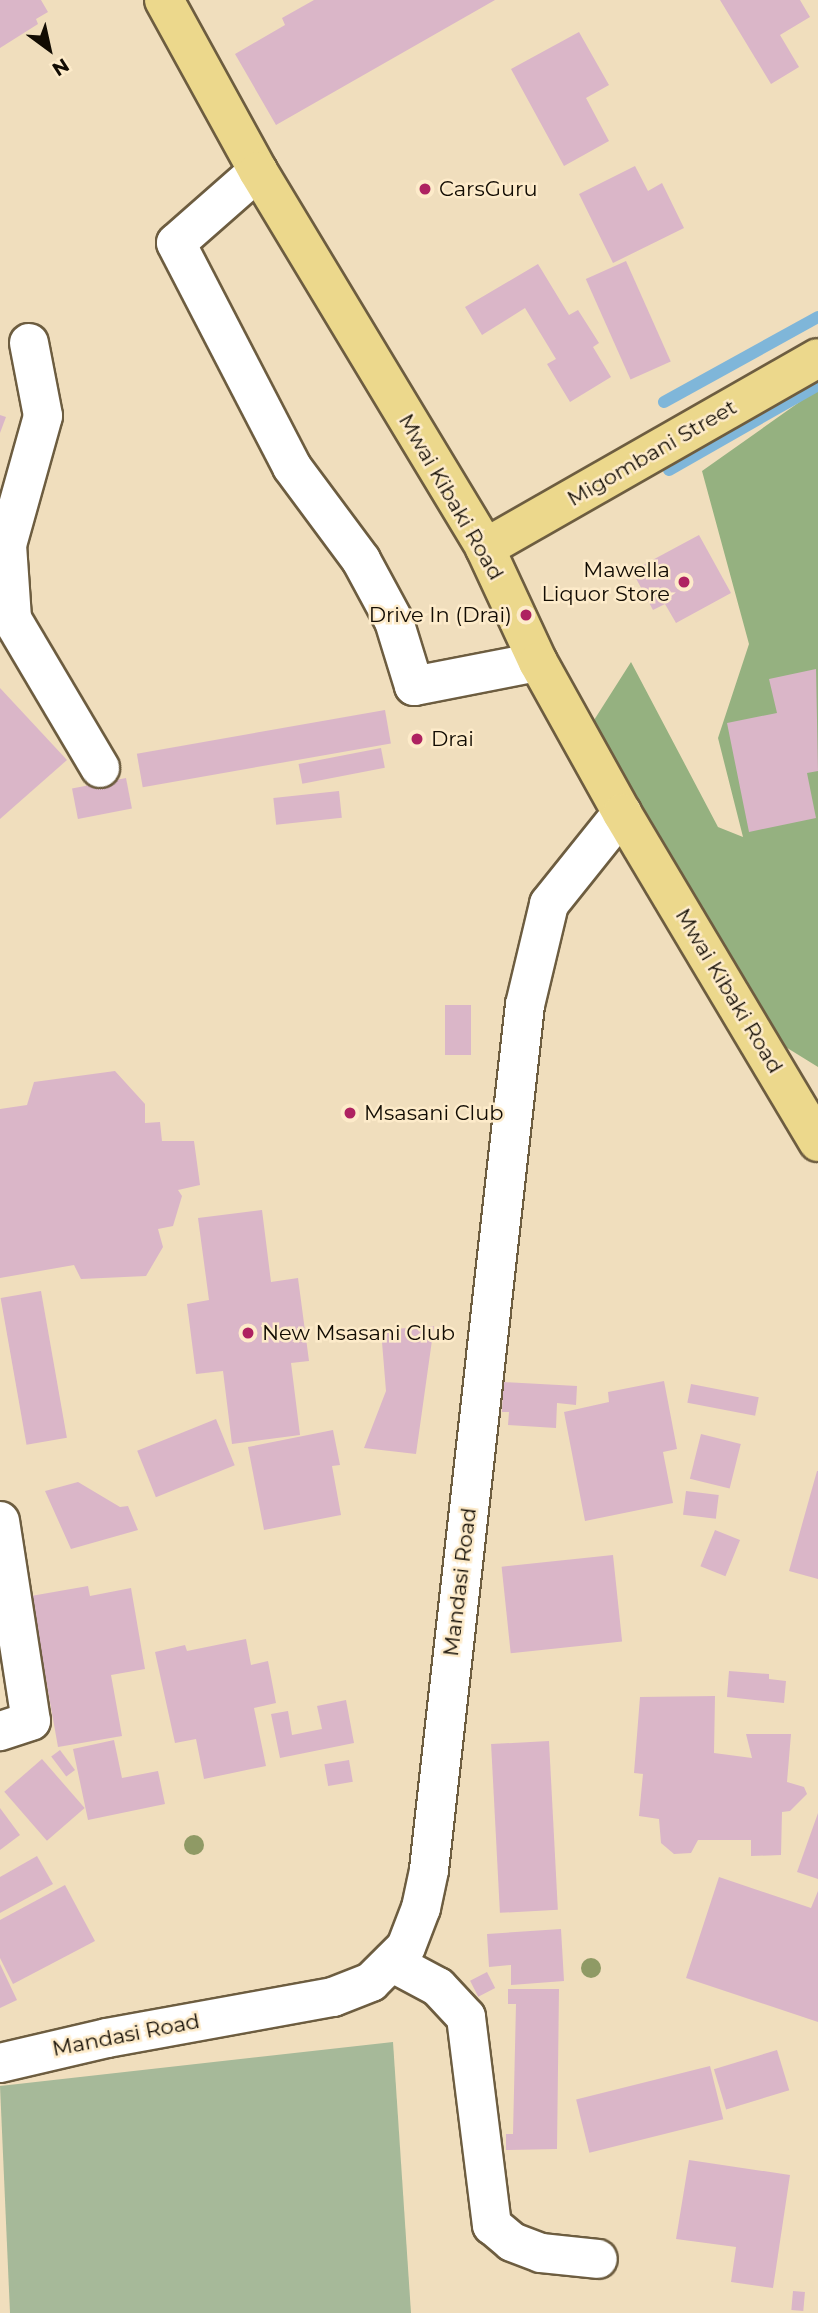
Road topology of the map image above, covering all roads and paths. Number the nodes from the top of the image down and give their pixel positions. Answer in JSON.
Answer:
{"nodes":[{"id":1,"x":163,"y":0,"type":"edge"},
{"id":2,"x":258,"y":171,"type":"junction"},
{"id":3,"x":29,"y":343,"type":"dead end"},
{"id":4,"x":818,"y":358,"type":"edge"},
{"id":5,"x":485,"y":548,"type":"junction"},
{"id":6,"x":538,"y":662,"type":"junction"},
{"id":7,"x":100,"y":768,"type":"dead end"},
{"id":8,"x":622,"y":813,"type":"junction"},
{"id":9,"x":818,"y":1142,"type":"edge"},
{"id":10,"x":0,"y":1521,"type":"edge"},
{"id":11,"x":0,"y":1731,"type":"edge"},
{"id":12,"x":394,"y":1963,"type":"junction"},
{"id":13,"x":0,"y":2063,"type":"edge"},
{"id":14,"x":598,"y":2259,"type":"dead end"}],
"edges":[{"from":1,"to":2,"type":"main road","name":"Mwai Kibaki Road"},
{"from":2,"to":5,"type":"main road","name":"Mwai Kibaki Road"},
{"from":2,"to":6,"type":"street"},
{"from":3,"to":7,"type":"street"},
{"from":4,"to":5,"type":"main road","name":"Migombani Street"},
{"from":5,"to":6,"type":"main road","name":"Mwai Kibaki Road"},
{"from":6,"to":8,"type":"main road","name":"Mwai Kibaki Road"},
{"from":8,"to":9,"type":"main road","name":"Mwai Kibaki Road"},
{"from":8,"to":12,"type":"street","name":"Mandasi Road"},
{"from":10,"to":11,"type":"street"},
{"from":12,"to":13,"type":"street","name":"Mandasi Road"},
{"from":12,"to":14,"type":"street"}]}
